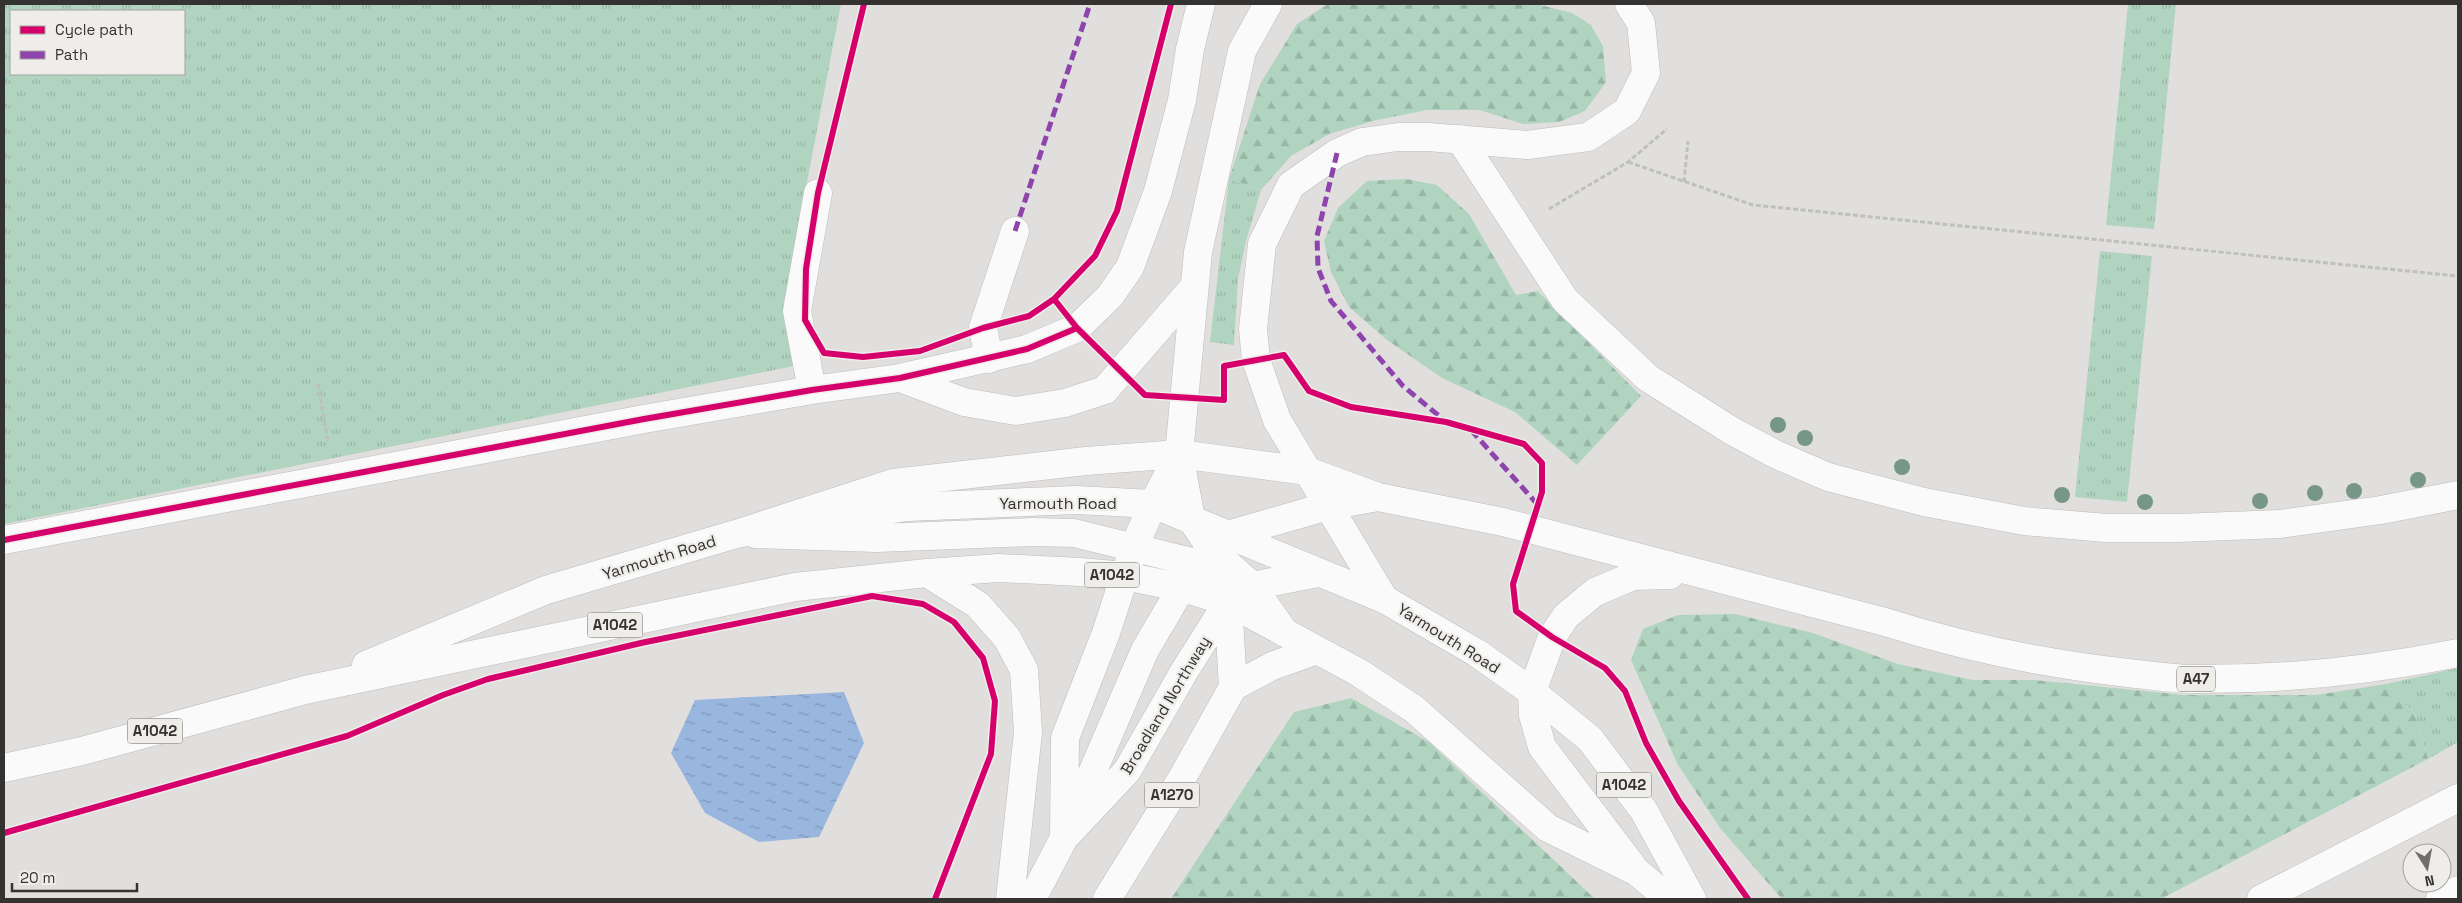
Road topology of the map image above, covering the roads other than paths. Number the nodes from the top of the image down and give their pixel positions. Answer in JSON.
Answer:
{"nodes":[{"id":1,"x":1201,"y":4,"type":"edge"},
{"id":2,"x":1268,"y":4,"type":"edge"},
{"id":3,"x":1629,"y":4,"type":"edge"},
{"id":4,"x":1460,"y":139,"type":"junction"},
{"id":5,"x":818,"y":193,"type":"dead end"},
{"id":6,"x":1016,"y":231,"type":"dead end"},
{"id":7,"x":1194,"y":287,"type":"junction"},
{"id":8,"x":989,"y":359,"type":"junction"},
{"id":9,"x":900,"y":378,"type":"junction"},
{"id":10,"x":812,"y":390,"type":"junction"},
{"id":11,"x":1179,"y":454,"type":"junction"},
{"id":12,"x":1307,"y":471,"type":"junction"},
{"id":13,"x":2458,"y":495,"type":"edge"},
{"id":14,"x":1378,"y":497,"type":"junction"},
{"id":15,"x":1153,"y":504,"type":"junction"},
{"id":16,"x":1328,"y":506,"type":"junction"},
{"id":17,"x":1191,"y":519,"type":"junction"},
{"id":18,"x":736,"y":534,"type":"junction"},
{"id":19,"x":4,"y":540,"type":"edge"},
{"id":20,"x":1134,"y":547,"type":"junction"},
{"id":21,"x":1213,"y":549,"type":"junction"},
{"id":22,"x":927,"y":573,"type":"junction"},
{"id":23,"x":1318,"y":573,"type":"junction"},
{"id":24,"x":1702,"y":574,"type":"junction"},
{"id":25,"x":1125,"y":576,"type":"junction"},
{"id":26,"x":1252,"y":586,"type":"junction"},
{"id":27,"x":1183,"y":588,"type":"junction"},
{"id":28,"x":1384,"y":598,"type":"junction"},
{"id":29,"x":1228,"y":602,"type":"junction"},
{"id":30,"x":1285,"y":632,"type":"junction"},
{"id":31,"x":1317,"y":650,"type":"junction"},
{"id":32,"x":2458,"y":653,"type":"edge"},
{"id":33,"x":1233,"y":687,"type":"junction"},
{"id":34,"x":305,"y":690,"type":"junction"},
{"id":35,"x":1532,"y":692,"type":"junction"},
{"id":36,"x":4,"y":768,"type":"edge"},
{"id":37,"x":2458,"y":798,"type":"edge"},
{"id":38,"x":1064,"y":838,"type":"junction"},
{"id":39,"x":1637,"y":872,"type":"junction"},
{"id":40,"x":2458,"y":890,"type":"edge"},
{"id":41,"x":1010,"y":899,"type":"edge"},
{"id":42,"x":1032,"y":899,"type":"edge"},
{"id":43,"x":1107,"y":899,"type":"edge"},
{"id":44,"x":1669,"y":899,"type":"edge"},
{"id":45,"x":1692,"y":899,"type":"edge"},
{"id":46,"x":2261,"y":899,"type":"edge"},
{"id":47,"x":2440,"y":899,"type":"edge"}],
"edges":[{"from":1,"to":8,"type":"main road"},
{"from":2,"to":7,"type":"main road"},
{"from":3,"to":4,"type":"main road"},
{"from":4,"to":12,"type":"main road"},
{"from":4,"to":13,"type":"main road"},
{"from":5,"to":10,"type":"main road"},
{"from":6,"to":8,"type":"main road"},
{"from":7,"to":9,"type":"main road"},
{"from":7,"to":11,"type":"main road"},
{"from":8,"to":9,"type":"main road"},
{"from":9,"to":10,"type":"main road"},
{"from":10,"to":19,"type":"main road"},
{"from":11,"to":12,"type":"main road"},
{"from":11,"to":15,"type":"main road"},
{"from":11,"to":17,"type":"main road"},
{"from":11,"to":18,"type":"main road"},
{"from":12,"to":14,"type":"main road"},
{"from":12,"to":16,"type":"main road"},
{"from":14,"to":16,"type":"main road"},
{"from":14,"to":24,"type":"main road"},
{"from":15,"to":17,"type":"main road","name":"Yarmouth Road","number":"A1042"},
{"from":15,"to":18,"type":"main road","name":"Yarmouth Road","number":"A1042"},
{"from":15,"to":20,"type":"main road"},
{"from":16,"to":21,"type":"main road"},
{"from":16,"to":28,"type":"main road"},
{"from":17,"to":21,"type":"main road","name":"Yarmouth Road","number":"A1042"},
{"from":18,"to":20,"type":"main road"},
{"from":18,"to":34,"type":"main road","name":"Yarmouth Road","number":"A1042"},
{"from":20,"to":21,"type":"main road"},
{"from":20,"to":25,"type":"main road"},
{"from":21,"to":23,"type":"main road","name":"Yarmouth Road","number":"A1042"},
{"from":21,"to":26,"type":"main road"},
{"from":21,"to":27,"type":"main road"},
{"from":21,"to":29,"type":"main road"},
{"from":22,"to":25,"type":"main road","name":"Yarmouth Road","number":"A1042"},
{"from":22,"to":34,"type":"main road","name":"Yarmouth Road","number":"A1042"},
{"from":22,"to":41,"type":"main road"},
{"from":23,"to":26,"type":"main road"},
{"from":23,"to":28,"type":"main road","name":"Yarmouth Road","number":"A1042"},
{"from":24,"to":32,"type":"main road","number":"A47"},
{"from":24,"to":35,"type":"main road"},
{"from":25,"to":27,"type":"main road","name":"Yarmouth Road","number":"A1042"},
{"from":25,"to":38,"type":"main road"},
{"from":26,"to":29,"type":"main road"},
{"from":26,"to":30,"type":"main road"},
{"from":27,"to":29,"type":"main road","name":"Yarmouth Road","number":"A1042"},
{"from":27,"to":38,"type":"main road"},
{"from":28,"to":35,"type":"main road","name":"Yarmouth Road","number":"A1042"},
{"from":29,"to":30,"type":"main road","name":"Yarmouth Road","number":"A1042"},
{"from":29,"to":33,"type":"main road","name":"Broadland Northway"},
{"from":29,"to":38,"type":"main road","name":"Broadland Northway"},
{"from":30,"to":31,"type":"main road","name":"Yarmouth Road","number":"A1042"},
{"from":31,"to":33,"type":"main road"},
{"from":31,"to":39,"type":"main road","name":"Yarmouth Road","number":"A1042"},
{"from":33,"to":43,"type":"main road","number":"A1270"},
{"from":34,"to":36,"type":"main road","name":"Yarmouth Road","number":"A1042"},
{"from":35,"to":39,"type":"main road"},
{"from":35,"to":45,"type":"main road","name":"Yarmouth Road","number":"A1042"},
{"from":37,"to":46,"type":"main road"},
{"from":38,"to":42,"type":"main road","name":"Broadland Northway"},
{"from":39,"to":44,"type":"main road","name":"Yarmouth Road","number":"A1042"},
{"from":40,"to":47,"type":"main road"}]}
